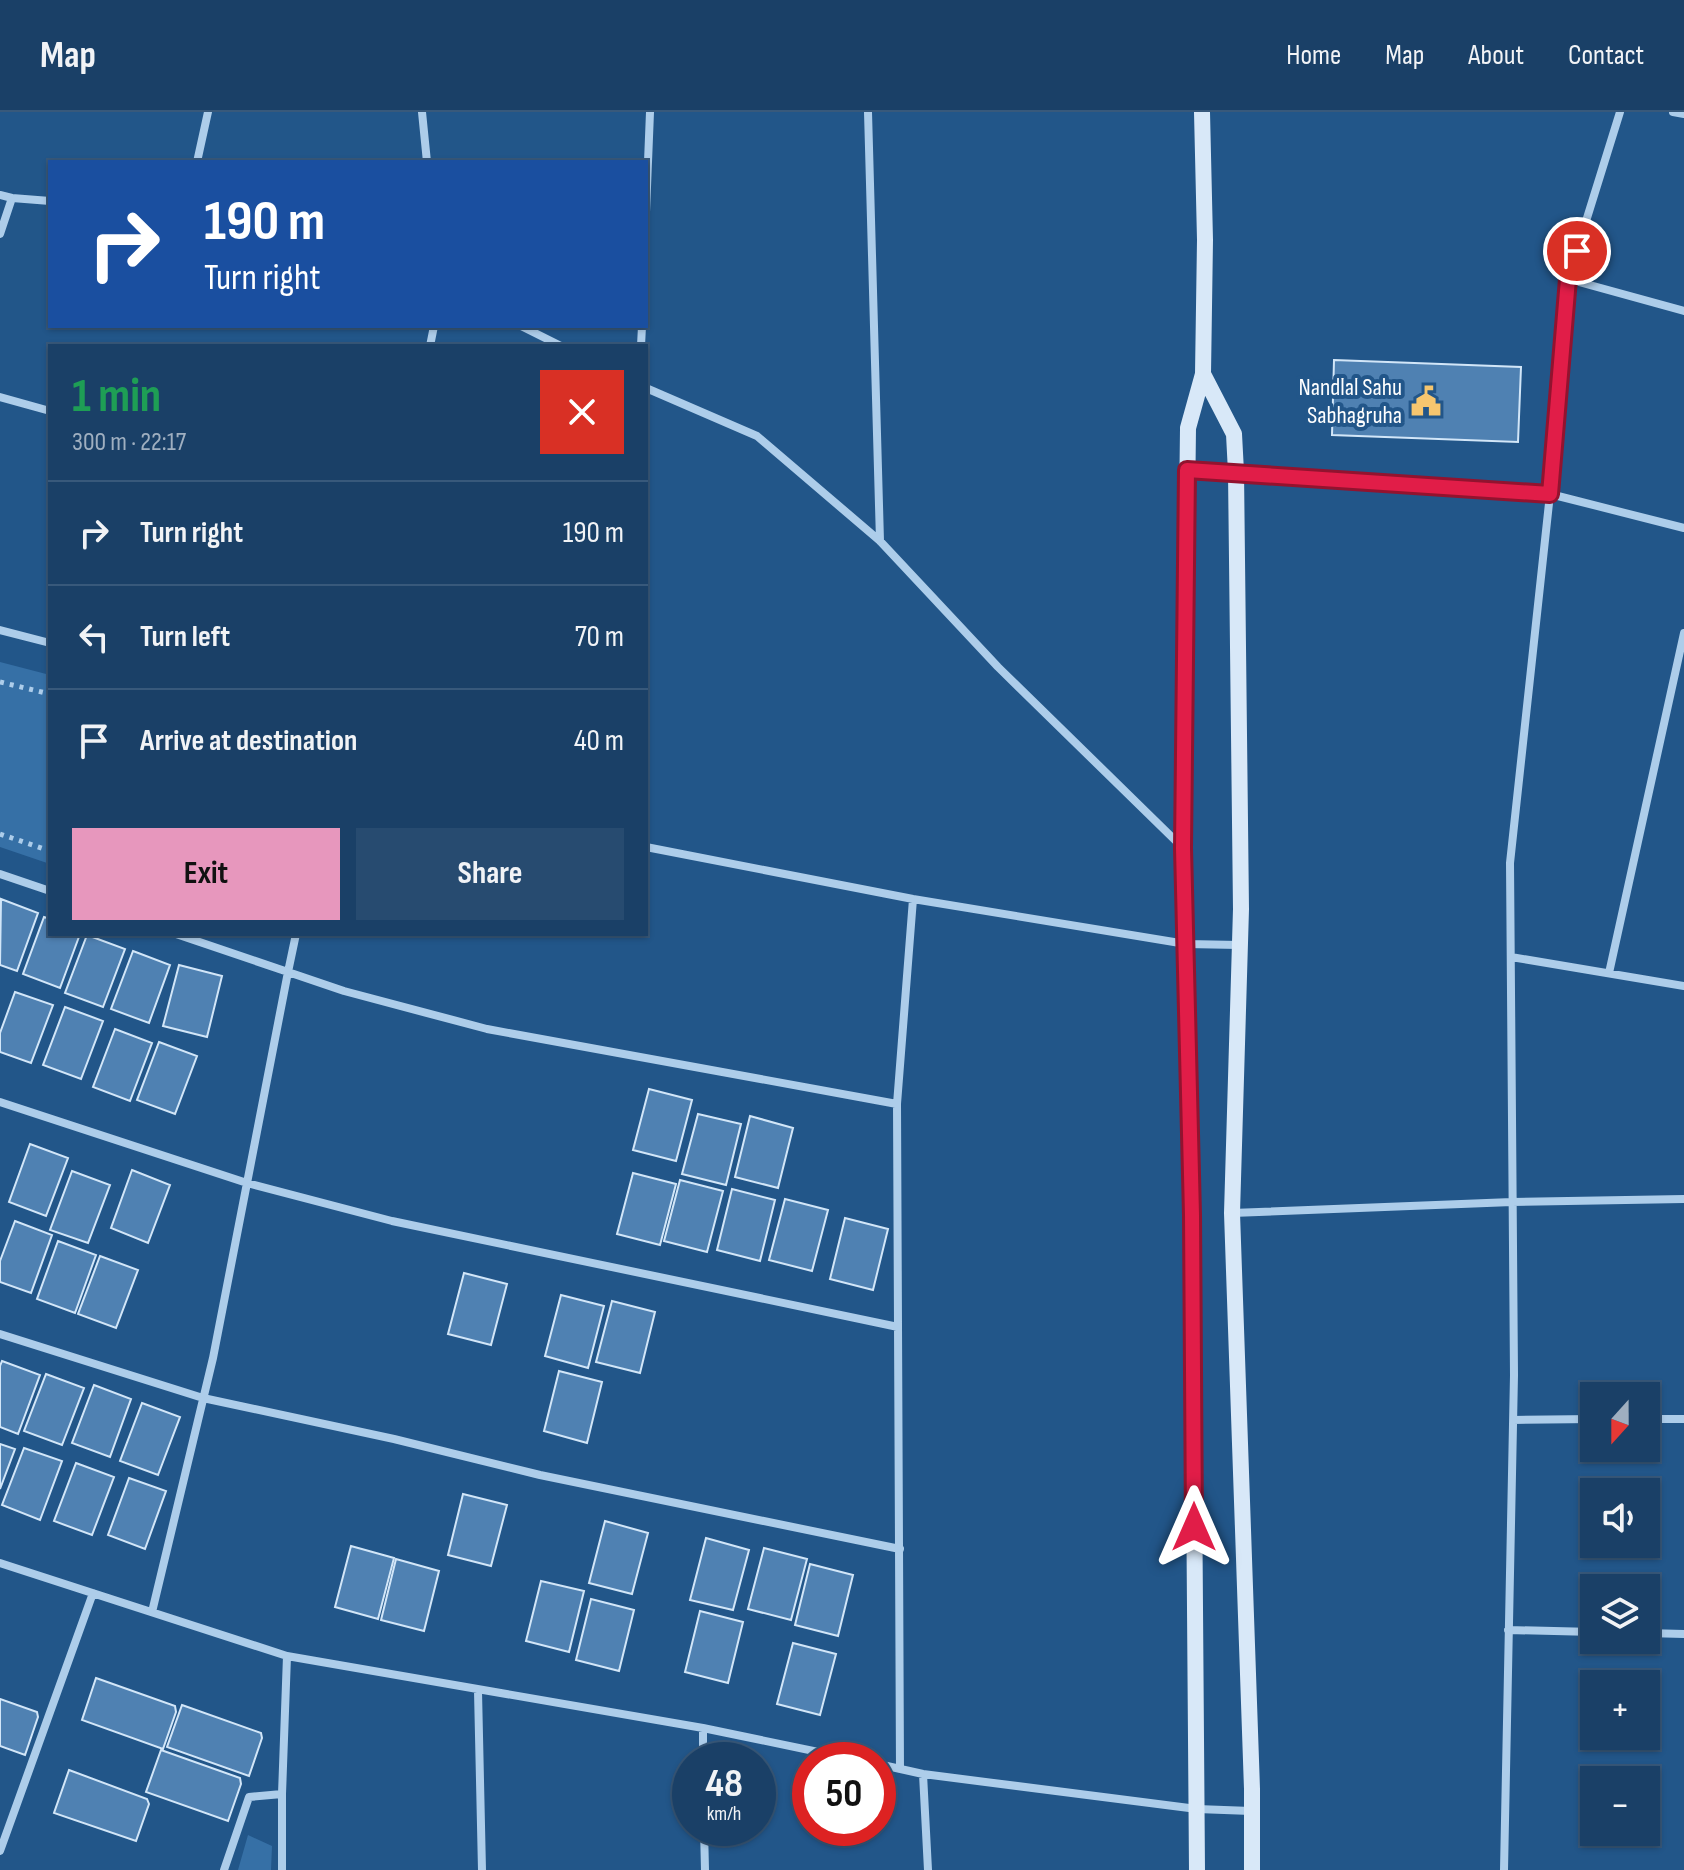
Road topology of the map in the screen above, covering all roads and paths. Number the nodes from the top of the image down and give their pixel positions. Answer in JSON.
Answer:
{"nodes":[{"id":1,"x":208,"y":112,"type":"edge"},
{"id":2,"x":422,"y":112,"type":"edge"},
{"id":3,"x":650,"y":112,"type":"edge"},
{"id":4,"x":868,"y":112,"type":"edge"},
{"id":5,"x":1202,"y":112,"type":"edge"},
{"id":6,"x":1620,"y":112,"type":"edge"},
{"id":7,"x":1673,"y":112,"type":"edge"},
{"id":8,"x":1684,"y":114,"type":"edge"},
{"id":9,"x":197,"y":160,"type":"edge"},
{"id":10,"x":427,"y":160,"type":"edge"},
{"id":11,"x":648,"y":162,"type":"edge"},
{"id":12,"x":0,"y":195,"type":"edge"},
{"id":13,"x":12,"y":198,"type":"junction"},
{"id":14,"x":48,"y":201,"type":"edge"},
{"id":15,"x":0,"y":234,"type":"edge"},
{"id":16,"x":1568,"y":279,"type":"junction"},
{"id":17,"x":1684,"y":311,"type":"edge"},
{"id":18,"x":525,"y":328,"type":"edge"},
{"id":19,"x":557,"y":344,"type":"edge"},
{"id":20,"x":1203,"y":374,"type":"junction"},
{"id":21,"x":648,"y":389,"type":"edge"},
{"id":22,"x":0,"y":397,"type":"edge"},
{"id":23,"x":48,"y":410,"type":"edge"},
{"id":24,"x":1187,"y":470,"type":"junction"},
{"id":25,"x":1236,"y":472,"type":"junction"},
{"id":26,"x":1550,"y":494,"type":"junction"},
{"id":27,"x":1684,"y":528,"type":"edge"},
{"id":28,"x":880,"y":541,"type":"junction"},
{"id":29,"x":0,"y":630,"type":"edge"},
{"id":30,"x":1684,"y":633,"type":"edge"},
{"id":31,"x":48,"y":642,"type":"edge"},
{"id":32,"x":0,"y":682,"type":"edge"},
{"id":33,"x":48,"y":694,"type":"edge"},
{"id":34,"x":0,"y":834,"type":"edge"},
{"id":35,"x":648,"y":847,"type":"edge"},
{"id":36,"x":1183,"y":848,"type":"junction"},
{"id":37,"x":48,"y":850,"type":"edge"},
{"id":38,"x":0,"y":874,"type":"edge"},
{"id":39,"x":48,"y":890,"type":"edge"},
{"id":40,"x":913,"y":899,"type":"junction"},
{"id":41,"x":182,"y":936,"type":"edge"},
{"id":42,"x":296,"y":936,"type":"edge"},
{"id":43,"x":1186,"y":944,"type":"junction"},
{"id":44,"x":1239,"y":945,"type":"junction"},
{"id":45,"x":1511,"y":957,"type":"junction"},
{"id":46,"x":288,"y":972,"type":"junction"},
{"id":47,"x":1609,"y":973,"type":"junction"},
{"id":48,"x":1684,"y":986,"type":"edge"},
{"id":49,"x":0,"y":1102,"type":"edge"},
{"id":50,"x":897,"y":1104,"type":"junction"},
{"id":51,"x":247,"y":1183,"type":"junction"},
{"id":52,"x":1684,"y":1199,"type":"edge"},
{"id":53,"x":1512,"y":1202,"type":"junction"},
{"id":54,"x":1232,"y":1213,"type":"junction"},
{"id":55,"x":898,"y":1327,"type":"junction"},
{"id":56,"x":0,"y":1334,"type":"edge"},
{"id":57,"x":203,"y":1398,"type":"junction"},
{"id":58,"x":1580,"y":1419,"type":"edge"},
{"id":59,"x":1660,"y":1419,"type":"edge"},
{"id":60,"x":1684,"y":1419,"type":"edge"},
{"id":61,"x":1513,"y":1420,"type":"junction"},
{"id":62,"x":900,"y":1549,"type":"junction"},
{"id":63,"x":0,"y":1563,"type":"edge"},
{"id":64,"x":93,"y":1593,"type":"junction"},
{"id":65,"x":152,"y":1612,"type":"junction"},
{"id":66,"x":1508,"y":1630,"type":"junction"},
{"id":67,"x":1580,"y":1632,"type":"edge"},
{"id":68,"x":1660,"y":1633,"type":"edge"},
{"id":69,"x":1684,"y":1634,"type":"edge"},
{"id":70,"x":287,"y":1656,"type":"junction"},
{"id":71,"x":478,"y":1691,"type":"junction"},
{"id":72,"x":703,"y":1728,"type":"junction"},
{"id":73,"x":703,"y":1742,"type":"edge"},
{"id":74,"x":792,"y":1746,"type":"edge"},
{"id":75,"x":896,"y":1768,"type":"edge"},
{"id":76,"x":900,"y":1769,"type":"junction"},
{"id":77,"x":923,"y":1774,"type":"junction"},
{"id":78,"x":282,"y":1794,"type":"junction"},
{"id":79,"x":1197,"y":1809,"type":"junction"},
{"id":80,"x":1252,"y":1812,"type":"junction"},
{"id":81,"x":704,"y":1846,"type":"edge"},
{"id":82,"x":0,"y":1851,"type":"edge"},
{"id":83,"x":224,"y":1870,"type":"edge"},
{"id":84,"x":282,"y":1870,"type":"edge"},
{"id":85,"x":482,"y":1870,"type":"edge"},
{"id":86,"x":705,"y":1870,"type":"edge"},
{"id":87,"x":928,"y":1870,"type":"edge"},
{"id":88,"x":1197,"y":1870,"type":"edge"},
{"id":89,"x":1252,"y":1870,"type":"edge"},
{"id":90,"x":1504,"y":1870,"type":"edge"}],
"edges":[{"from":1,"to":9,"type":"street"},
{"from":2,"to":10,"type":"street"},
{"from":3,"to":11,"type":"street"},
{"from":4,"to":28,"type":"street"},
{"from":5,"to":20,"type":"main road"},
{"from":6,"to":16,"type":"street"},
{"from":7,"to":8,"type":"street"},
{"from":12,"to":13,"type":"street"},
{"from":13,"to":14,"type":"street"},
{"from":13,"to":15,"type":"street"},
{"from":16,"to":17,"type":"street"},
{"from":16,"to":26,"type":"street"},
{"from":18,"to":19,"type":"street"},
{"from":20,"to":24,"type":"main road"},
{"from":20,"to":25,"type":"main road"},
{"from":21,"to":28,"type":"street"},
{"from":22,"to":23,"type":"street"},
{"from":24,"to":25,"type":"street"},
{"from":24,"to":36,"type":"main road"},
{"from":25,"to":26,"type":"street"},
{"from":25,"to":44,"type":"main road"},
{"from":26,"to":27,"type":"street"},
{"from":26,"to":45,"type":"street"},
{"from":28,"to":36,"type":"street"},
{"from":29,"to":31,"type":"street"},
{"from":30,"to":47,"type":"street"},
{"from":32,"to":33,"type":"path"},
{"from":34,"to":37,"type":"path"},
{"from":35,"to":40,"type":"street"},
{"from":36,"to":43,"type":"main road"},
{"from":38,"to":39,"type":"street"},
{"from":40,"to":43,"type":"street"},
{"from":40,"to":50,"type":"street"},
{"from":41,"to":46,"type":"street"},
{"from":42,"to":46,"type":"street"},
{"from":43,"to":44,"type":"street"},
{"from":43,"to":79,"type":"main road"},
{"from":44,"to":54,"type":"main road"},
{"from":45,"to":47,"type":"street"},
{"from":45,"to":53,"type":"street"},
{"from":46,"to":50,"type":"street"},
{"from":46,"to":51,"type":"street"},
{"from":47,"to":48,"type":"street"},
{"from":49,"to":51,"type":"street"},
{"from":50,"to":55,"type":"street"},
{"from":51,"to":55,"type":"street"},
{"from":51,"to":57,"type":"street"},
{"from":52,"to":53,"type":"street"},
{"from":53,"to":54,"type":"street"},
{"from":53,"to":61,"type":"street"},
{"from":54,"to":80,"type":"main road"},
{"from":55,"to":62,"type":"street"},
{"from":56,"to":57,"type":"street"},
{"from":57,"to":62,"type":"street"},
{"from":57,"to":65,"type":"street"},
{"from":58,"to":61,"type":"street"},
{"from":59,"to":60,"type":"street"},
{"from":61,"to":66,"type":"street"},
{"from":62,"to":76,"type":"street"},
{"from":63,"to":64,"type":"street"},
{"from":64,"to":65,"type":"street"},
{"from":64,"to":82,"type":"street"},
{"from":65,"to":70,"type":"street"},
{"from":66,"to":67,"type":"street"},
{"from":66,"to":90,"type":"street"},
{"from":68,"to":69,"type":"street"},
{"from":70,"to":71,"type":"street"},
{"from":70,"to":78,"type":"street"},
{"from":71,"to":72,"type":"street"},
{"from":71,"to":85,"type":"street"},
{"from":72,"to":73,"type":"street"},
{"from":72,"to":74,"type":"street"},
{"from":75,"to":76,"type":"street"},
{"from":76,"to":77,"type":"street"},
{"from":77,"to":79,"type":"street"},
{"from":77,"to":87,"type":"street"},
{"from":78,"to":83,"type":"street"},
{"from":78,"to":84,"type":"street"},
{"from":79,"to":80,"type":"street"},
{"from":79,"to":88,"type":"main road"},
{"from":80,"to":89,"type":"main road"},
{"from":81,"to":86,"type":"street"}]}
